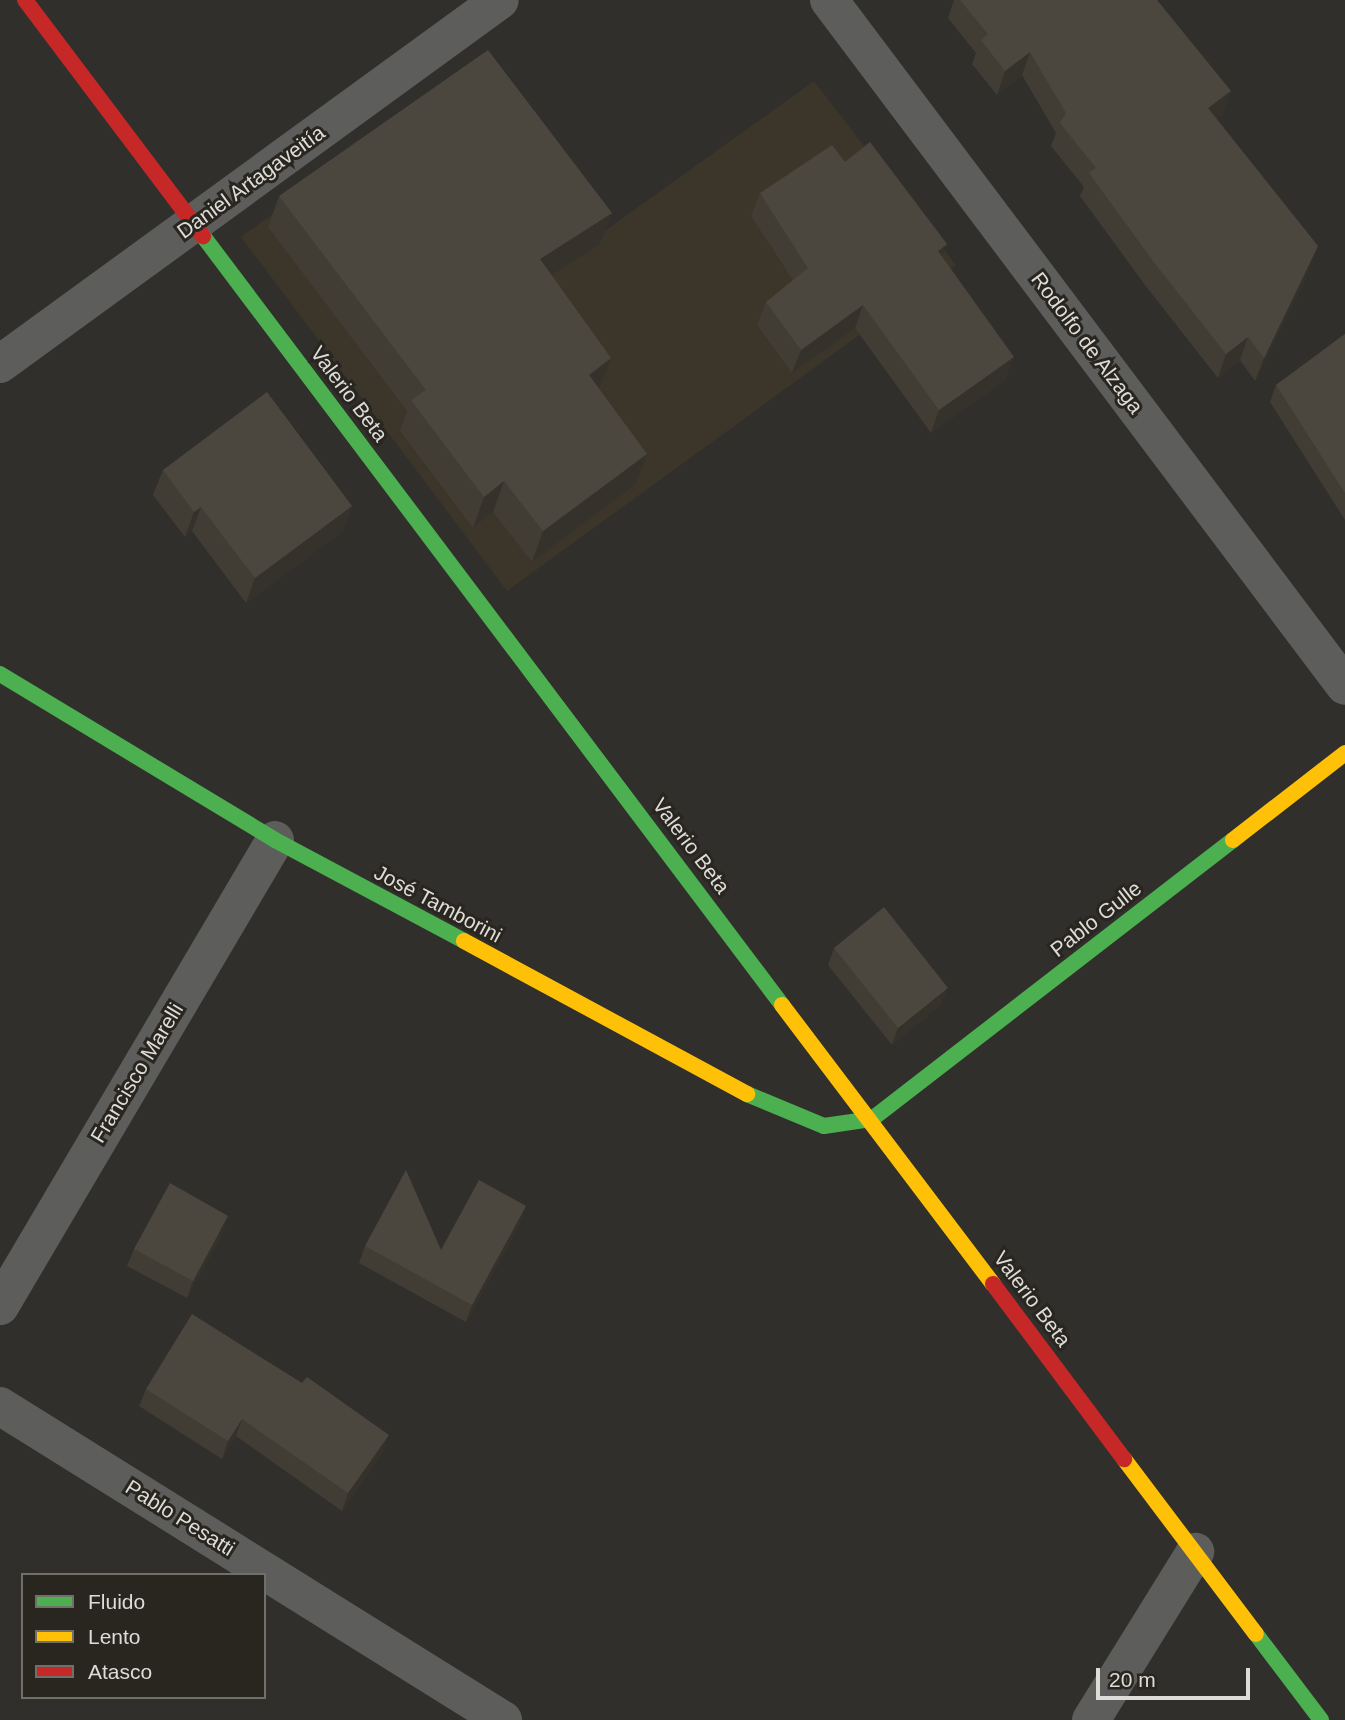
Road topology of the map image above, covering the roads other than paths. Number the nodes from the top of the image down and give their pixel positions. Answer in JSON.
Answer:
{"nodes":[{"id":1,"x":24,"y":0,"type":"edge"},
{"id":2,"x":500,"y":0,"type":"edge"},
{"id":3,"x":829,"y":0,"type":"edge"},
{"id":4,"x":194,"y":224,"type":"junction"},
{"id":5,"x":0,"y":364,"type":"edge"},
{"id":6,"x":0,"y":674,"type":"edge"},
{"id":7,"x":1345,"y":686,"type":"edge"},
{"id":8,"x":1345,"y":753,"type":"edge"},
{"id":9,"x":275,"y":840,"type":"junction"},
{"id":10,"x":872,"y":1119,"type":"junction"},
{"id":11,"x":0,"y":1306,"type":"edge"},
{"id":12,"x":0,"y":1406,"type":"edge"},
{"id":13,"x":1195,"y":1552,"type":"junction"},
{"id":14,"x":503,"y":1720,"type":"edge"},
{"id":15,"x":1091,"y":1720,"type":"edge"},
{"id":16,"x":1321,"y":1720,"type":"edge"}],
"edges":[{"from":1,"to":4,"type":"main road","name":"Valerio Beta"},
{"from":2,"to":4,"type":"street","name":"Daniel Artagaveitía"},
{"from":3,"to":7,"type":"street","name":"Rodolfo de Alzaga"},
{"from":4,"to":5,"type":"street","name":"Daniel Artagaveitía"},
{"from":4,"to":10,"type":"main road","name":"Valerio Beta"},
{"from":6,"to":9,"type":"main road","name":"José Tamborini"},
{"from":8,"to":10,"type":"main road","name":"Pablo Gulle"},
{"from":9,"to":10,"type":"main road","name":"José Tamborini"},
{"from":9,"to":11,"type":"street","name":"Francisco Marelli"},
{"from":10,"to":13,"type":"main road","name":"Valerio Beta"},
{"from":12,"to":14,"type":"street","name":"Pablo Pesatti"},
{"from":13,"to":15,"type":"street"},
{"from":13,"to":16,"type":"main road","name":"Valerio Beta"}]}
